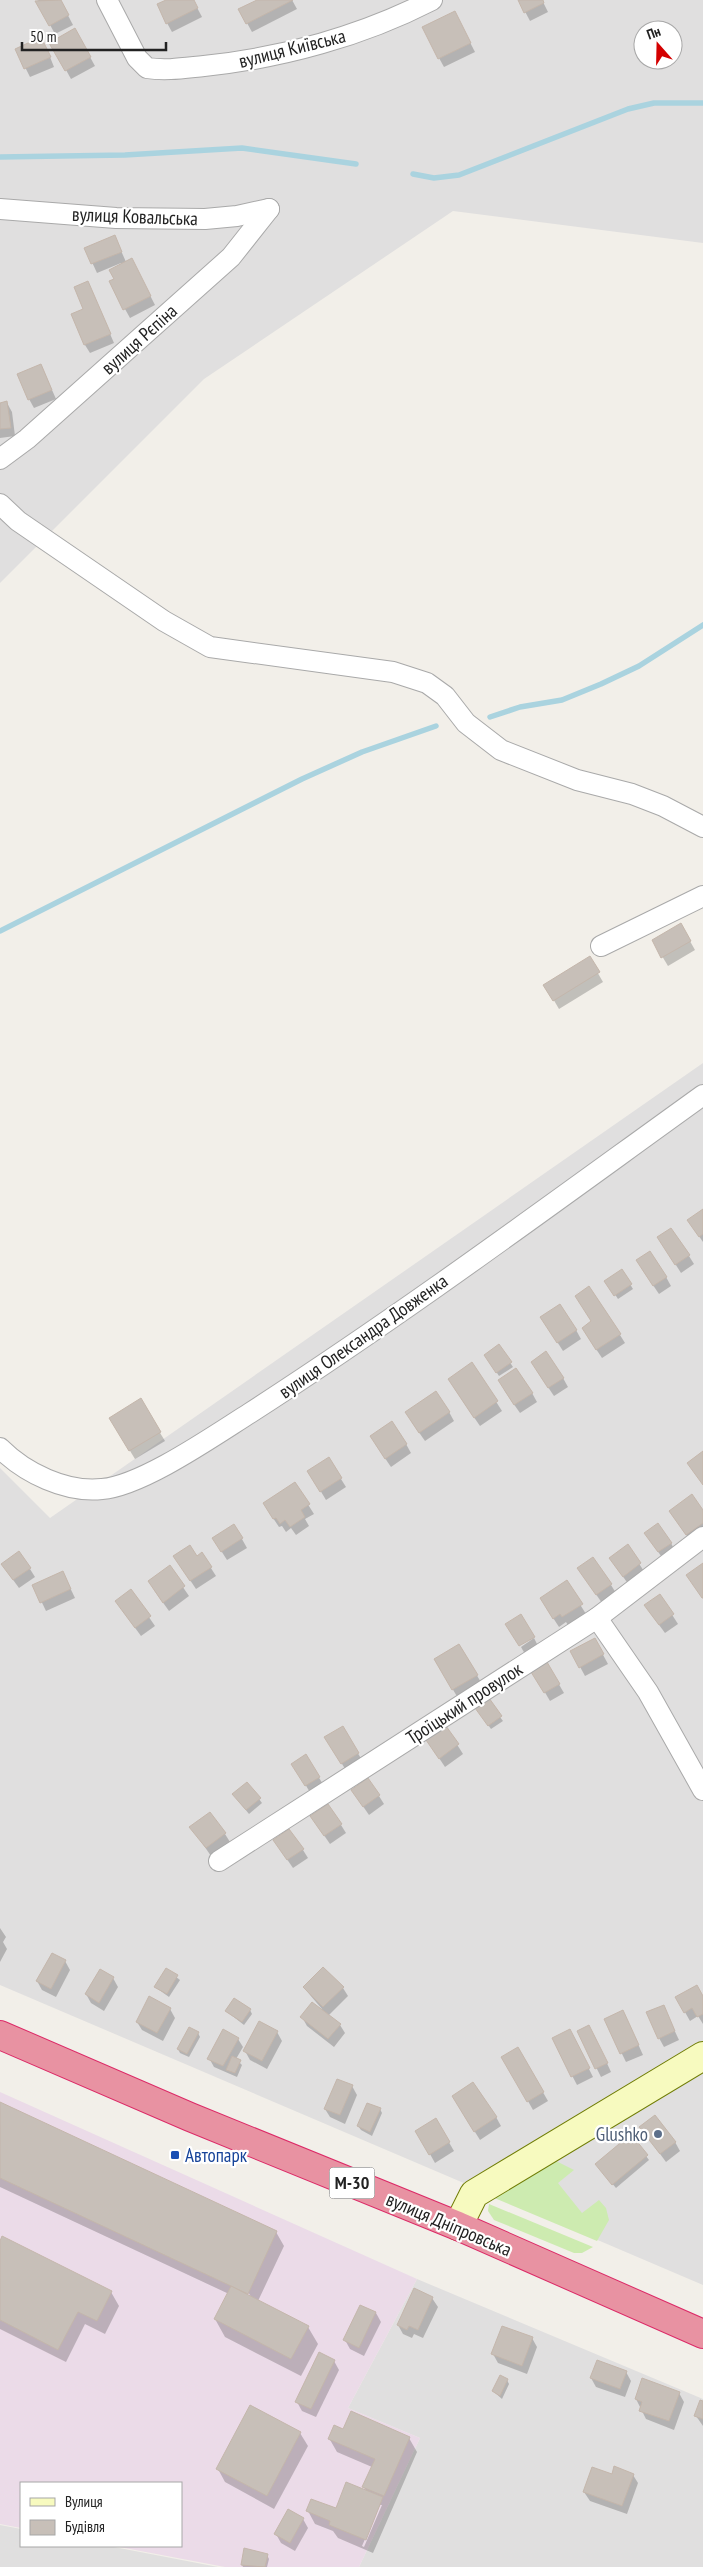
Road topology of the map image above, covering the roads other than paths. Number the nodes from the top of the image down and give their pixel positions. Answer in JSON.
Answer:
{"nodes":[{"id":1,"x":107,"y":0,"type":"edge"},
{"id":2,"x":427,"y":1,"type":"edge"},
{"id":3,"x":0,"y":209,"type":"edge"},
{"id":4,"x":269,"y":209,"type":"joint"},
{"id":5,"x":0,"y":458,"type":"edge"},
{"id":6,"x":0,"y":504,"type":"edge"},
{"id":7,"x":703,"y":826,"type":"edge"},
{"id":8,"x":703,"y":896,"type":"edge"},
{"id":9,"x":601,"y":946,"type":"dead end"},
{"id":10,"x":703,"y":1095,"type":"edge"},
{"id":11,"x":0,"y":1448,"type":"edge"},
{"id":12,"x":703,"y":1537,"type":"edge"},
{"id":13,"x":597,"y":1618,"type":"junction"},
{"id":14,"x":703,"y":1790,"type":"edge"},
{"id":15,"x":219,"y":1861,"type":"dead end"},
{"id":16,"x":0,"y":2035,"type":"edge"},
{"id":17,"x":703,"y":2056,"type":"edge"},
{"id":18,"x":458,"y":2226,"type":"junction"},
{"id":19,"x":703,"y":2334,"type":"edge"}],
"edges":[{"from":1,"to":2,"type":"street","name":"вулиця Київська"},
{"from":3,"to":4,"type":"street","name":"вулиця Ковальська"},
{"from":4,"to":5,"type":"street","name":"вулиця Рєпіна"},
{"from":6,"to":7,"type":"street"},
{"from":8,"to":9,"type":"street"},
{"from":10,"to":11,"type":"street","name":"вулиця Олександра Довженка"},
{"from":12,"to":13,"type":"street","name":"Троїцький провулок"},
{"from":13,"to":14,"type":"street"},
{"from":13,"to":15,"type":"street","name":"Троїцький провулок"},
{"from":16,"to":18,"type":"highway","name":"вулиця Дніпровська","number":"М-30"},
{"from":17,"to":18,"type":"street"},
{"from":18,"to":19,"type":"highway","name":"вулиця Дніпровська","number":"М-30"}]}
